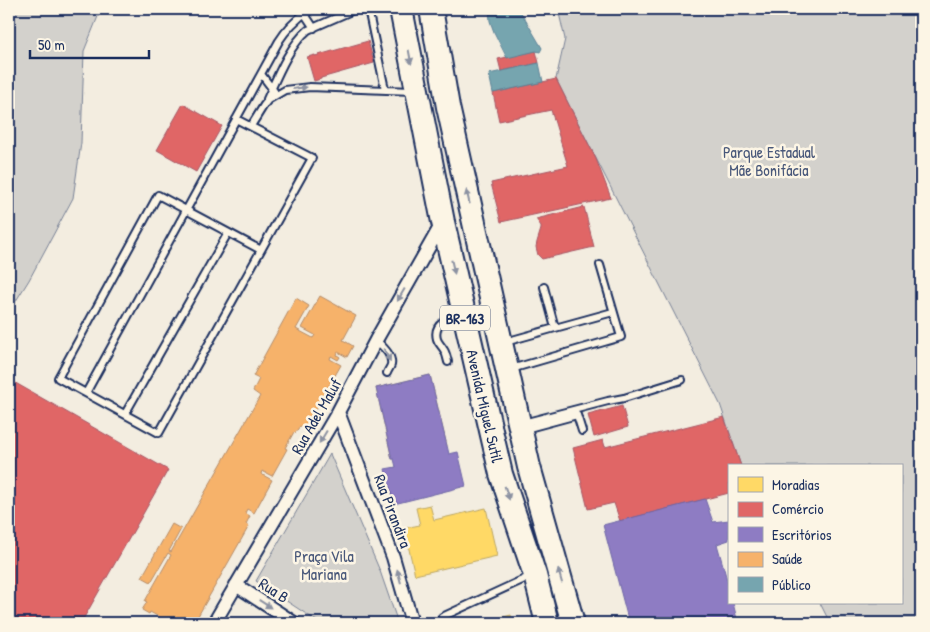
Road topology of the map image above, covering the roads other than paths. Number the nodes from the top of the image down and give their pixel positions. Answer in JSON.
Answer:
{"nodes":[{"id":1,"x":356,"y":9,"type":"edge"},
{"id":2,"x":368,"y":9,"type":"edge"},
{"id":3,"x":401,"y":9,"type":"edge"},
{"id":4,"x":431,"y":9,"type":"edge"},
{"id":5,"x":307,"y":11,"type":"edge"},
{"id":6,"x":314,"y":28,"type":"junction"},
{"id":7,"x":260,"y":74,"type":"junction"},
{"id":8,"x":272,"y":88,"type":"junction"},
{"id":9,"x":385,"y":90,"type":"junction"},
{"id":10,"x":416,"y":91,"type":"junction"},
{"id":11,"x":277,"y":94,"type":"junction"},
{"id":12,"x":264,"y":105,"type":"junction"},
{"id":13,"x":236,"y":119,"type":"junction"},
{"id":14,"x":251,"y":126,"type":"junction"},
{"id":15,"x":186,"y":210,"type":"junction"},
{"id":16,"x":443,"y":222,"type":"junction"},
{"id":17,"x":228,"y":233,"type":"junction"},
{"id":18,"x":261,"y":250,"type":"junction"},
{"id":19,"x":600,"y":265,"type":"dead end"},
{"id":20,"x":544,"y":287,"type":"dead end"},
{"id":21,"x":613,"y":312,"type":"junction"},
{"id":22,"x":466,"y":320,"type":"junction"},
{"id":23,"x":555,"y":328,"type":"junction"},
{"id":24,"x":376,"y":340,"type":"junction"},
{"id":25,"x":501,"y":343,"type":"junction"},
{"id":26,"x":448,"y":362,"type":"dead end"},
{"id":27,"x":508,"y":370,"type":"junction"},
{"id":28,"x":387,"y":373,"type":"dead end"},
{"id":29,"x":682,"y":380,"type":"dead end"},
{"id":30,"x":86,"y":393,"type":"junction"},
{"id":31,"x":338,"y":412,"type":"junction"},
{"id":32,"x":125,"y":414,"type":"junction"},
{"id":33,"x":520,"y":427,"type":"junction"},
{"id":34,"x":582,"y":431,"type":"dead end"},
{"id":35,"x":535,"y":575,"type":"junction"},
{"id":36,"x":236,"y":585,"type":"junction"},
{"id":37,"x":214,"y":623,"type":"edge"},
{"id":38,"x":294,"y":623,"type":"edge"},
{"id":39,"x":412,"y":623,"type":"edge"},
{"id":40,"x":445,"y":623,"type":"edge"},
{"id":41,"x":547,"y":623,"type":"edge"},
{"id":42,"x":573,"y":623,"type":"edge"}],
"edges":[{"from":1,"to":6,"type":"lane"},
{"from":2,"to":9,"type":"lane"},
{"from":3,"to":10,"type":"highway","name":"Avenida Miguel Sutil","number":"BR-163","one_way":true},
{"from":25,"to":4,"type":"highway","name":"Avenida Miguel Sutil","number":"BR-163","one_way":true},
{"from":5,"to":6,"type":"lane"},
{"from":5,"to":7,"type":"lane"},
{"from":6,"to":8,"type":"lane"},
{"from":7,"to":8,"type":"lane"},
{"from":7,"to":13,"type":"lane"},
{"from":8,"to":11,"type":"lane"},
{"from":8,"to":12,"type":"lane"},
{"from":9,"to":10,"type":"lane"},
{"from":11,"to":9,"type":"lane","one_way":true},
{"from":10,"to":16,"type":"highway","name":"Avenida Miguel Sutil","number":"BR-163"},
{"from":11,"to":12,"type":"lane"},
{"from":12,"to":14,"type":"lane"},
{"from":13,"to":14,"type":"lane"},
{"from":13,"to":15,"type":"lane"},
{"from":14,"to":18,"type":"lane"},
{"from":15,"to":17,"type":"lane"},
{"from":15,"to":30,"type":"lane"},
{"from":15,"to":30,"type":"lane"},
{"from":16,"to":22,"type":"highway","name":"Avenida Miguel Sutil","number":"BR-163","one_way":true},
{"from":16,"to":24,"type":"street","name":"Rua Adel Maluf","one_way":true},
{"from":17,"to":18,"type":"lane"},
{"from":17,"to":32,"type":"lane"},
{"from":18,"to":32,"type":"lane"},
{"from":19,"to":21,"type":"lane"},
{"from":20,"to":23,"type":"lane"},
{"from":21,"to":23,"type":"lane"},
{"from":21,"to":27,"type":"lane"},
{"from":22,"to":26,"type":"lane"},
{"from":22,"to":35,"type":"highway","name":"Avenida Miguel Sutil","number":"BR-163","one_way":true},
{"from":23,"to":25,"type":"lane"},
{"from":24,"to":28,"type":"lane","one_way":true},
{"from":24,"to":31,"type":"street","name":"Rua Adel Maluf"},
{"from":25,"to":27,"type":"highway","name":"Avenida Miguel Sutil","number":"BR-163"},
{"from":27,"to":33,"type":"highway","name":"Avenida Miguel Sutil","number":"BR-163"},
{"from":29,"to":33,"type":"lane"},
{"from":30,"to":32,"type":"lane"},
{"from":31,"to":36,"type":"street","name":"Rua Adel Maluf","one_way":true},
{"from":39,"to":31,"type":"street","name":"Rua Pirandira","one_way":true},
{"from":33,"to":34,"type":"lane"},
{"from":42,"to":33,"type":"highway","name":"Avenida Miguel Sutil","number":"BR-163","one_way":true},
{"from":35,"to":40,"type":"lane"},
{"from":35,"to":41,"type":"highway","name":"Avenida Miguel Sutil","number":"BR-163"},
{"from":36,"to":37,"type":"street","name":"Rua Adel Maluf"},
{"from":36,"to":38,"type":"street","name":"Rua B","one_way":true}]}
